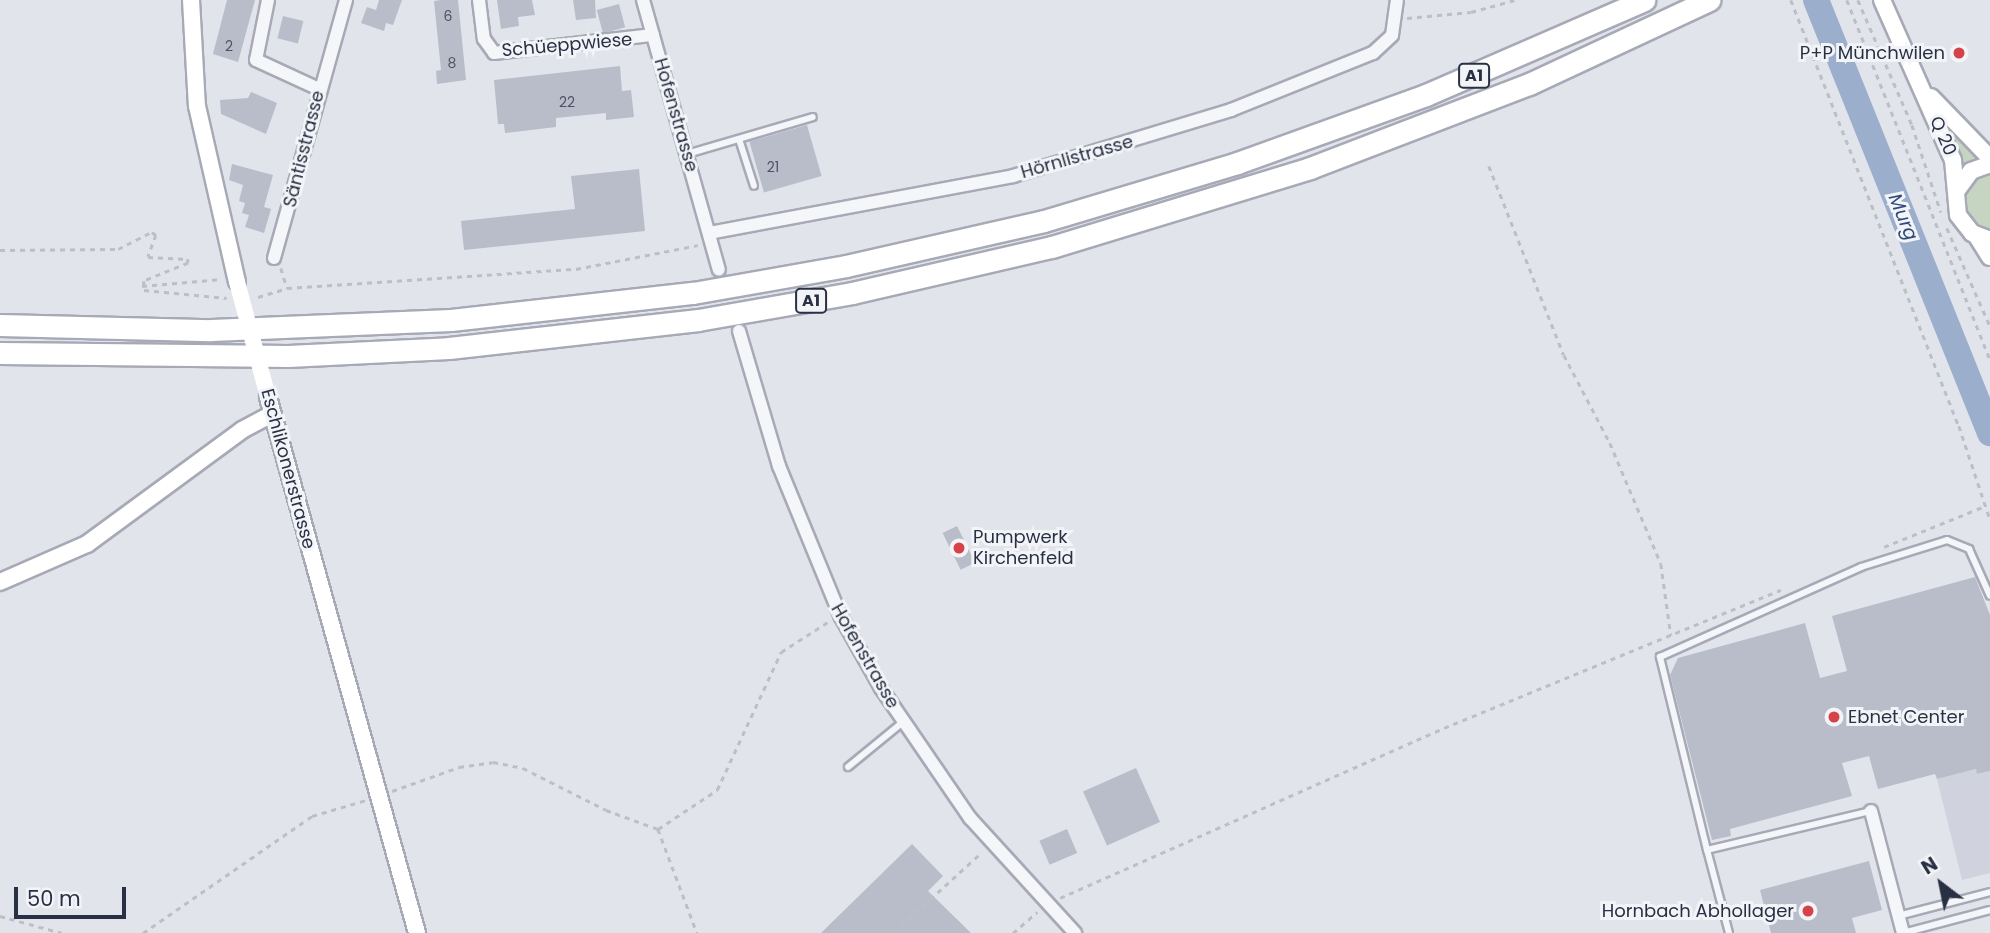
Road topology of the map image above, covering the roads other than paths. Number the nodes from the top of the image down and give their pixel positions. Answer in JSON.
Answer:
{"nodes":[{"id":1,"x":191,"y":0,"type":"edge"},
{"id":2,"x":268,"y":0,"type":"edge"},
{"id":3,"x":346,"y":0,"type":"edge"},
{"id":4,"x":479,"y":0,"type":"edge"},
{"id":5,"x":643,"y":0,"type":"edge"},
{"id":6,"x":1397,"y":0,"type":"edge"},
{"id":7,"x":1644,"y":0,"type":"edge"},
{"id":8,"x":1709,"y":0,"type":"edge"},
{"id":9,"x":1882,"y":0,"type":"edge"},
{"id":10,"x":653,"y":36,"type":"junction"},
{"id":11,"x":1922,"y":85,"type":"junction"},
{"id":12,"x":319,"y":89,"type":"junction"},
{"id":13,"x":813,"y":117,"type":"dead end"},
{"id":14,"x":739,"y":139,"type":"junction"},
{"id":15,"x":687,"y":154,"type":"junction"},
{"id":16,"x":1990,"y":158,"type":"edge"},
{"id":17,"x":1990,"y":163,"type":"edge"},
{"id":18,"x":754,"y":186,"type":"dead end"},
{"id":19,"x":1958,"y":189,"type":"junction"},
{"id":20,"x":710,"y":237,"type":"junction"},
{"id":21,"x":1983,"y":237,"type":"edge"},
{"id":22,"x":1990,"y":257,"type":"edge"},
{"id":23,"x":274,"y":258,"type":"road end"},
{"id":24,"x":719,"y":270,"type":"tunnel mouth"},
{"id":25,"x":0,"y":325,"type":"edge"},
{"id":26,"x":739,"y":331,"type":"tunnel mouth"},
{"id":27,"x":0,"y":353,"type":"edge"},
{"id":28,"x":272,"y":414,"type":"junction"},
{"id":29,"x":0,"y":582,"type":"edge"},
{"id":30,"x":1990,"y":596,"type":"edge"},
{"id":31,"x":903,"y":722,"type":"junction"},
{"id":32,"x":848,"y":767,"type":"dead end"},
{"id":33,"x":1871,"y":811,"type":"joint"},
{"id":34,"x":1707,"y":850,"type":"junction"},
{"id":35,"x":1990,"y":892,"type":"edge"},
{"id":36,"x":1990,"y":910,"type":"edge"},
{"id":37,"x":1898,"y":916,"type":"junction"},
{"id":38,"x":417,"y":933,"type":"edge"},
{"id":39,"x":1075,"y":933,"type":"edge"},
{"id":40,"x":1729,"y":933,"type":"edge"},
{"id":41,"x":1903,"y":933,"type":"edge"}],
"edges":[{"from":1,"to":28,"type":"main road","name":"Eschlikonerstrasse","bridge":true},
{"from":2,"to":12,"type":"street"},
{"from":3,"to":12,"type":"street","name":"Säntisstrasse"},
{"from":4,"to":10,"type":"street","name":"Schüeppwiese"},
{"from":5,"to":10,"type":"street","name":"Hofenstrasse"},
{"from":6,"to":20,"type":"street","name":"Hörnlistrasse"},
{"from":7,"to":25,"type":"highway","number":"A1"},
{"from":8,"to":27,"type":"highway","number":"A1"},
{"from":9,"to":11,"type":"main road","name":"Q 20"},
{"from":10,"to":15,"type":"street","name":"Hofenstrasse"},
{"from":11,"to":16,"type":"main road","name":"Q 20"},
{"from":11,"to":19,"type":"main road","name":"Q 20"},
{"from":12,"to":23,"type":"street","name":"Säntisstrasse"},
{"from":13,"to":14,"type":"lane"},
{"from":14,"to":15,"type":"lane"},
{"from":14,"to":18,"type":"lane"},
{"from":15,"to":20,"type":"street","name":"Hofenstrasse"},
{"from":17,"to":19,"type":"main road","name":"Q 20"},
{"from":19,"to":21,"type":"main road","name":"Q 20"},
{"from":20,"to":24,"type":"street","name":"Hofenstrasse"},
{"from":21,"to":22,"type":"main road","name":"Q 20"},
{"from":26,"to":31,"type":"street","name":"Hofenstrasse"},
{"from":28,"to":29,"type":"main road"},
{"from":28,"to":38,"type":"main road","name":"Eschlikonerstrasse"},
{"from":30,"to":34,"type":"lane"},
{"from":31,"to":32,"type":"lane"},
{"from":31,"to":39,"type":"street","name":"Hofenstrasse"},
{"from":33,"to":34,"type":"lane"},
{"from":33,"to":37,"type":"street"},
{"from":34,"to":40,"type":"lane"},
{"from":35,"to":37,"type":"lane"},
{"from":36,"to":41,"type":"lane"},
{"from":37,"to":41,"type":"street"}]}
